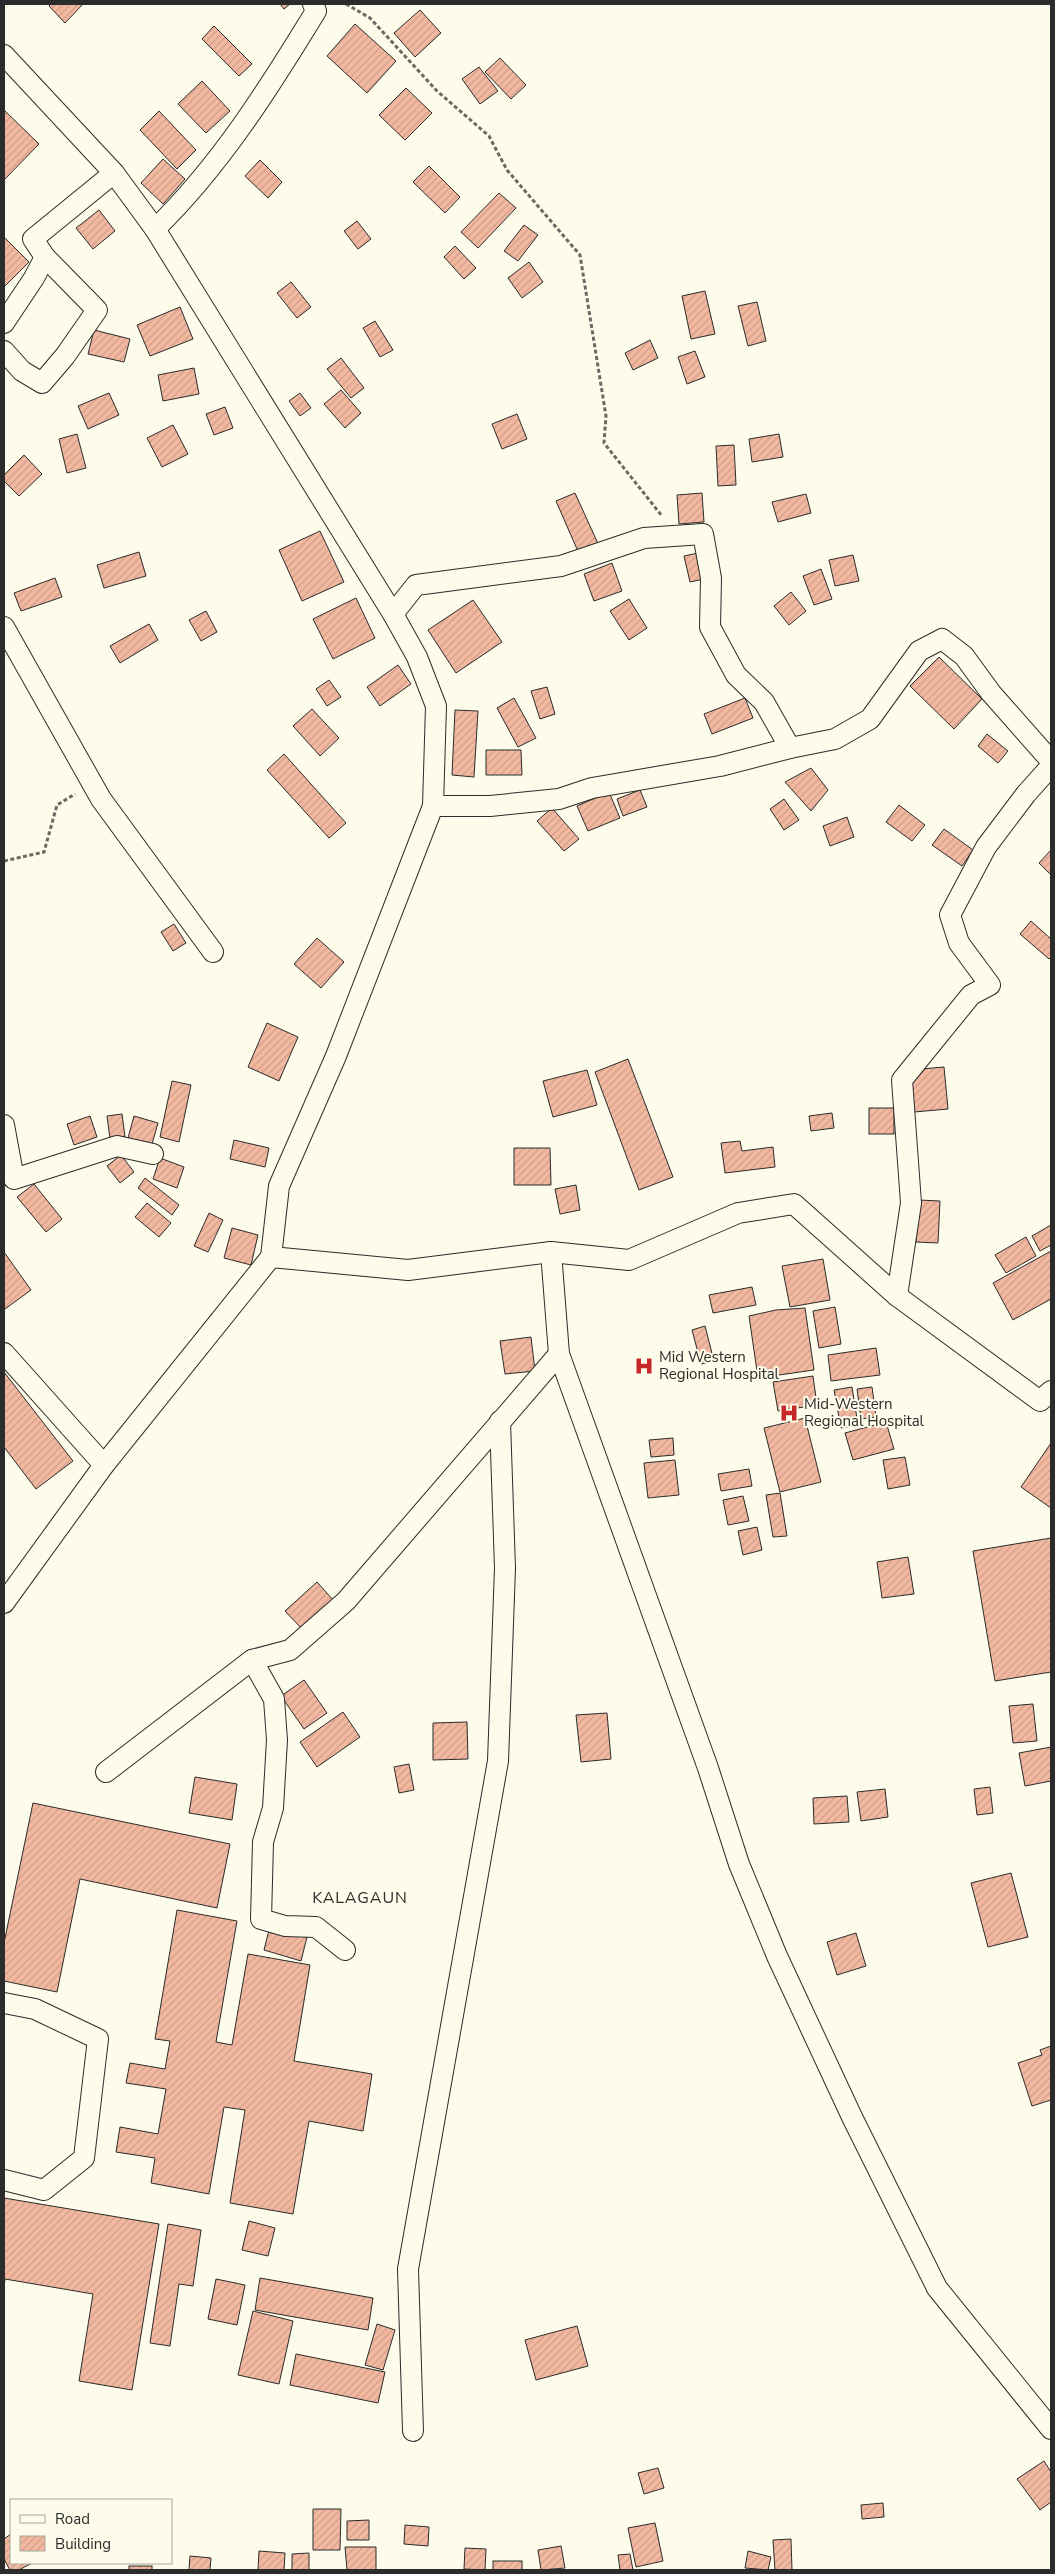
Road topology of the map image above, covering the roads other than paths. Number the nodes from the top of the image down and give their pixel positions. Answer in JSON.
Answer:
{"nodes":[{"id":1,"x":313,"y":4,"type":"edge"},
{"id":2,"x":4,"y":55,"type":"edge"},
{"id":3,"x":114,"y":173,"type":"junction"},
{"id":4,"x":155,"y":229,"type":"junction"},
{"id":5,"x":45,"y":257,"type":"junction"},
{"id":6,"x":4,"y":323,"type":"edge"},
{"id":7,"x":4,"y":351,"type":"edge"},
{"id":8,"x":393,"y":614,"type":"junction"},
{"id":9,"x":4,"y":627,"type":"edge"},
{"id":10,"x":790,"y":748,"type":"junction"},
{"id":11,"x":1051,"y":761,"type":"edge"},
{"id":12,"x":1051,"y":766,"type":"edge"},
{"id":13,"x":433,"y":806,"type":"junction"},
{"id":14,"x":213,"y":952,"type":"dead end"},
{"id":15,"x":4,"y":1124,"type":"edge"},
{"id":16,"x":153,"y":1154,"type":"dead end"},
{"id":17,"x":9,"y":1179,"type":"edge"},
{"id":18,"x":551,"y":1252,"type":"junction"},
{"id":19,"x":270,"y":1257,"type":"junction"},
{"id":20,"x":897,"y":1296,"type":"junction"},
{"id":21,"x":4,"y":1354,"type":"edge"},
{"id":22,"x":559,"y":1354,"type":"junction"},
{"id":23,"x":1047,"y":1400,"type":"edge"},
{"id":24,"x":500,"y":1421,"type":"junction"},
{"id":25,"x":104,"y":1466,"type":"junction"},
{"id":26,"x":4,"y":1603,"type":"edge"},
{"id":27,"x":252,"y":1660,"type":"junction"},
{"id":28,"x":106,"y":1772,"type":"dead end"},
{"id":29,"x":346,"y":1950,"type":"dead end"},
{"id":30,"x":4,"y":2003,"type":"edge"},
{"id":31,"x":4,"y":2180,"type":"edge"},
{"id":32,"x":1050,"y":2426,"type":"edge"},
{"id":33,"x":413,"y":2431,"type":"dead end"}],
"edges":[{"from":1,"to":4,"type":"street"},
{"from":2,"to":3,"type":"street"},
{"from":3,"to":4,"type":"street"},
{"from":3,"to":5,"type":"street"},
{"from":4,"to":8,"type":"street"},
{"from":5,"to":6,"type":"street"},
{"from":5,"to":7,"type":"street"},
{"from":8,"to":10,"type":"street"},
{"from":8,"to":13,"type":"street"},
{"from":9,"to":14,"type":"street"},
{"from":10,"to":11,"type":"street"},
{"from":10,"to":13,"type":"street"},
{"from":12,"to":20,"type":"street"},
{"from":13,"to":19,"type":"street"},
{"from":15,"to":17,"type":"street"},
{"from":16,"to":17,"type":"street"},
{"from":18,"to":19,"type":"street"},
{"from":18,"to":20,"type":"street"},
{"from":18,"to":22,"type":"street"},
{"from":19,"to":25,"type":"street"},
{"from":20,"to":23,"type":"street"},
{"from":21,"to":25,"type":"street"},
{"from":22,"to":24,"type":"street"},
{"from":22,"to":32,"type":"street"},
{"from":24,"to":27,"type":"street"},
{"from":24,"to":33,"type":"street"},
{"from":25,"to":26,"type":"street"},
{"from":27,"to":28,"type":"street"},
{"from":27,"to":29,"type":"street"},
{"from":30,"to":31,"type":"street"}]}
